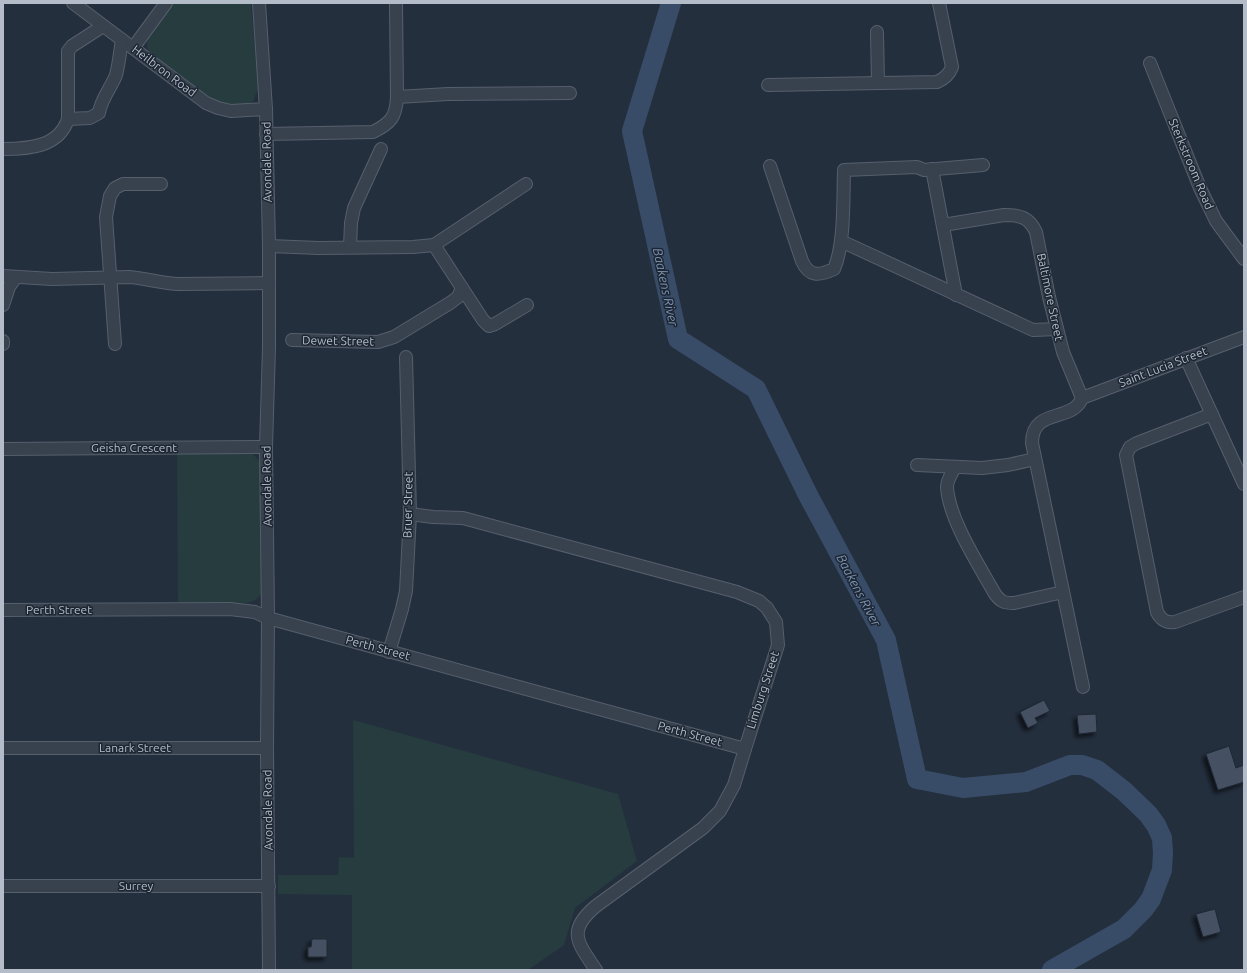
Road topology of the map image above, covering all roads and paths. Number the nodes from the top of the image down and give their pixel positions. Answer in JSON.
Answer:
{"nodes":[{"id":1,"x":72,"y":3,"type":"edge"},
{"id":2,"x":166,"y":3,"type":"edge"},
{"id":3,"x":259,"y":3,"type":"edge"},
{"id":4,"x":396,"y":3,"type":"edge"},
{"id":5,"x":939,"y":3,"type":"edge"},
{"id":6,"x":103,"y":26,"type":"junction"},
{"id":7,"x":877,"y":32,"type":"dead end"},
{"id":8,"x":122,"y":40,"type":"junction"},
{"id":9,"x":133,"y":48,"type":"junction"},
{"id":10,"x":1150,"y":63,"type":"dead end"},
{"id":11,"x":878,"y":83,"type":"junction"},
{"id":12,"x":768,"y":85,"type":"dead end"},
{"id":13,"x":570,"y":93,"type":"dead end"},
{"id":14,"x":397,"y":97,"type":"junction"},
{"id":15,"x":266,"y":110,"type":"junction"},
{"id":16,"x":68,"y":119,"type":"junction"},
{"id":17,"x":266,"y":134,"type":"junction"},
{"id":18,"x":3,"y":149,"type":"edge"},
{"id":19,"x":381,"y":149,"type":"dead end"},
{"id":20,"x":983,"y":165,"type":"dead end"},
{"id":21,"x":770,"y":166,"type":"dead end"},
{"id":22,"x":932,"y":169,"type":"junction"},
{"id":23,"x":161,"y":184,"type":"dead end"},
{"id":24,"x":526,"y":184,"type":"dead end"},
{"id":25,"x":943,"y":225,"type":"junction"},
{"id":26,"x":841,"y":241,"type":"junction"},
{"id":27,"x":434,"y":245,"type":"junction"},
{"id":28,"x":269,"y":246,"type":"junction"},
{"id":29,"x":350,"y":247,"type":"junction"},
{"id":30,"x":1244,"y":259,"type":"edge"},
{"id":31,"x":3,"y":276,"type":"edge"},
{"id":32,"x":16,"y":277,"type":"junction"},
{"id":33,"x":111,"y":278,"type":"junction"},
{"id":34,"x":269,"y":283,"type":"junction"},
{"id":35,"x":462,"y":288,"type":"junction"},
{"id":36,"x":956,"y":295,"type":"junction"},
{"id":37,"x":3,"y":305,"type":"edge"},
{"id":38,"x":527,"y":305,"type":"dead end"},
{"id":39,"x":1057,"y":329,"type":"junction"},
{"id":40,"x":1244,"y":337,"type":"edge"},
{"id":41,"x":292,"y":340,"type":"dead end"},
{"id":42,"x":115,"y":344,"type":"dead end"},
{"id":43,"x":406,"y":357,"type":"dead end"},
{"id":44,"x":1186,"y":358,"type":"junction"},
{"id":45,"x":1082,"y":398,"type":"junction"},
{"id":46,"x":1212,"y":414,"type":"junction"},
{"id":47,"x":266,"y":447,"type":"junction"},
{"id":48,"x":3,"y":449,"type":"edge"},
{"id":49,"x":1035,"y":459,"type":"junction"},
{"id":50,"x":917,"y":465,"type":"dead end"},
{"id":51,"x":955,"y":467,"type":"junction"},
{"id":52,"x":1244,"y":484,"type":"edge"},
{"id":53,"x":410,"y":514,"type":"junction"},
{"id":54,"x":1063,"y":592,"type":"junction"},
{"id":55,"x":1244,"y":597,"type":"edge"},
{"id":56,"x":3,"y":610,"type":"edge"},
{"id":57,"x":268,"y":618,"type":"junction"},
{"id":58,"x":389,"y":652,"type":"junction"},
{"id":59,"x":1084,"y":687,"type":"dead end"},
{"id":60,"x":3,"y":748,"type":"edge"},
{"id":61,"x":267,"y":748,"type":"junction"},
{"id":62,"x":744,"y":749,"type":"junction"},
{"id":63,"x":3,"y":886,"type":"edge"},
{"id":64,"x":269,"y":886,"type":"junction"},
{"id":65,"x":269,"y":970,"type":"edge"},
{"id":66,"x":596,"y":970,"type":"edge"}],
"edges":[{"from":1,"to":6,"type":"street","name":"Heilbron Road"},
{"from":2,"to":9,"type":"street"},
{"from":3,"to":15,"type":"street","name":"Avondale Road"},
{"from":4,"to":14,"type":"street"},
{"from":5,"to":11,"type":"street"},
{"from":6,"to":8,"type":"street","name":"Heilbron Road"},
{"from":6,"to":16,"type":"street"},
{"from":7,"to":11,"type":"street"},
{"from":8,"to":9,"type":"street","name":"Heilbron Road"},
{"from":8,"to":16,"type":"street"},
{"from":9,"to":15,"type":"street","name":"Heilbron Road"},
{"from":10,"to":30,"type":"street","name":"Sterkstroom Road"},
{"from":11,"to":12,"type":"street"},
{"from":13,"to":14,"type":"street"},
{"from":14,"to":17,"type":"street"},
{"from":15,"to":17,"type":"street","name":"Avondale Road"},
{"from":16,"to":18,"type":"street"},
{"from":17,"to":28,"type":"street","name":"Avondale Road"},
{"from":19,"to":29,"type":"street"},
{"from":20,"to":22,"type":"street"},
{"from":21,"to":26,"type":"street"},
{"from":22,"to":25,"type":"street"},
{"from":22,"to":26,"type":"street"},
{"from":23,"to":33,"type":"street"},
{"from":24,"to":27,"type":"street"},
{"from":25,"to":36,"type":"street"},
{"from":25,"to":39,"type":"street","name":"Baltimore Street"},
{"from":26,"to":36,"type":"street"},
{"from":27,"to":29,"type":"street"},
{"from":27,"to":35,"type":"street"},
{"from":28,"to":29,"type":"street"},
{"from":28,"to":34,"type":"street","name":"Avondale Road"},
{"from":31,"to":32,"type":"street"},
{"from":32,"to":33,"type":"street"},
{"from":32,"to":37,"type":"street"},
{"from":33,"to":34,"type":"street"},
{"from":33,"to":42,"type":"street"},
{"from":34,"to":47,"type":"street","name":"Avondale Road"},
{"from":35,"to":38,"type":"street"},
{"from":35,"to":41,"type":"street","name":"Dewet Street"},
{"from":36,"to":39,"type":"street"},
{"from":39,"to":45,"type":"street","name":"Baltimore Street"},
{"from":40,"to":44,"type":"street","name":"Saint Lucia Street"},
{"from":43,"to":53,"type":"street","name":"Bruer Street"},
{"from":44,"to":45,"type":"street","name":"Saint Lucia Street"},
{"from":44,"to":46,"type":"street"},
{"from":45,"to":49,"type":"street"},
{"from":46,"to":52,"type":"street"},
{"from":46,"to":55,"type":"street"},
{"from":47,"to":48,"type":"street","name":"Geisha Crescent"},
{"from":47,"to":57,"type":"street","name":"Avondale Road"},
{"from":49,"to":51,"type":"street"},
{"from":49,"to":54,"type":"street"},
{"from":50,"to":51,"type":"street"},
{"from":51,"to":54,"type":"street"},
{"from":53,"to":58,"type":"street","name":"Bruer Street"},
{"from":53,"to":62,"type":"street","name":"Limburg Street"},
{"from":54,"to":59,"type":"street"},
{"from":56,"to":57,"type":"street","name":"Perth Street"},
{"from":57,"to":58,"type":"street","name":"Perth Street"},
{"from":57,"to":61,"type":"street","name":"Avondale Road"},
{"from":58,"to":62,"type":"street","name":"Perth Street"},
{"from":60,"to":61,"type":"street","name":"Lanark Street"},
{"from":61,"to":64,"type":"street","name":"Avondale Road"},
{"from":62,"to":66,"type":"street","name":"Limburg Street"},
{"from":63,"to":64,"type":"street","name":"Surrey"},
{"from":64,"to":65,"type":"street","name":"Avondale Road"}]}
